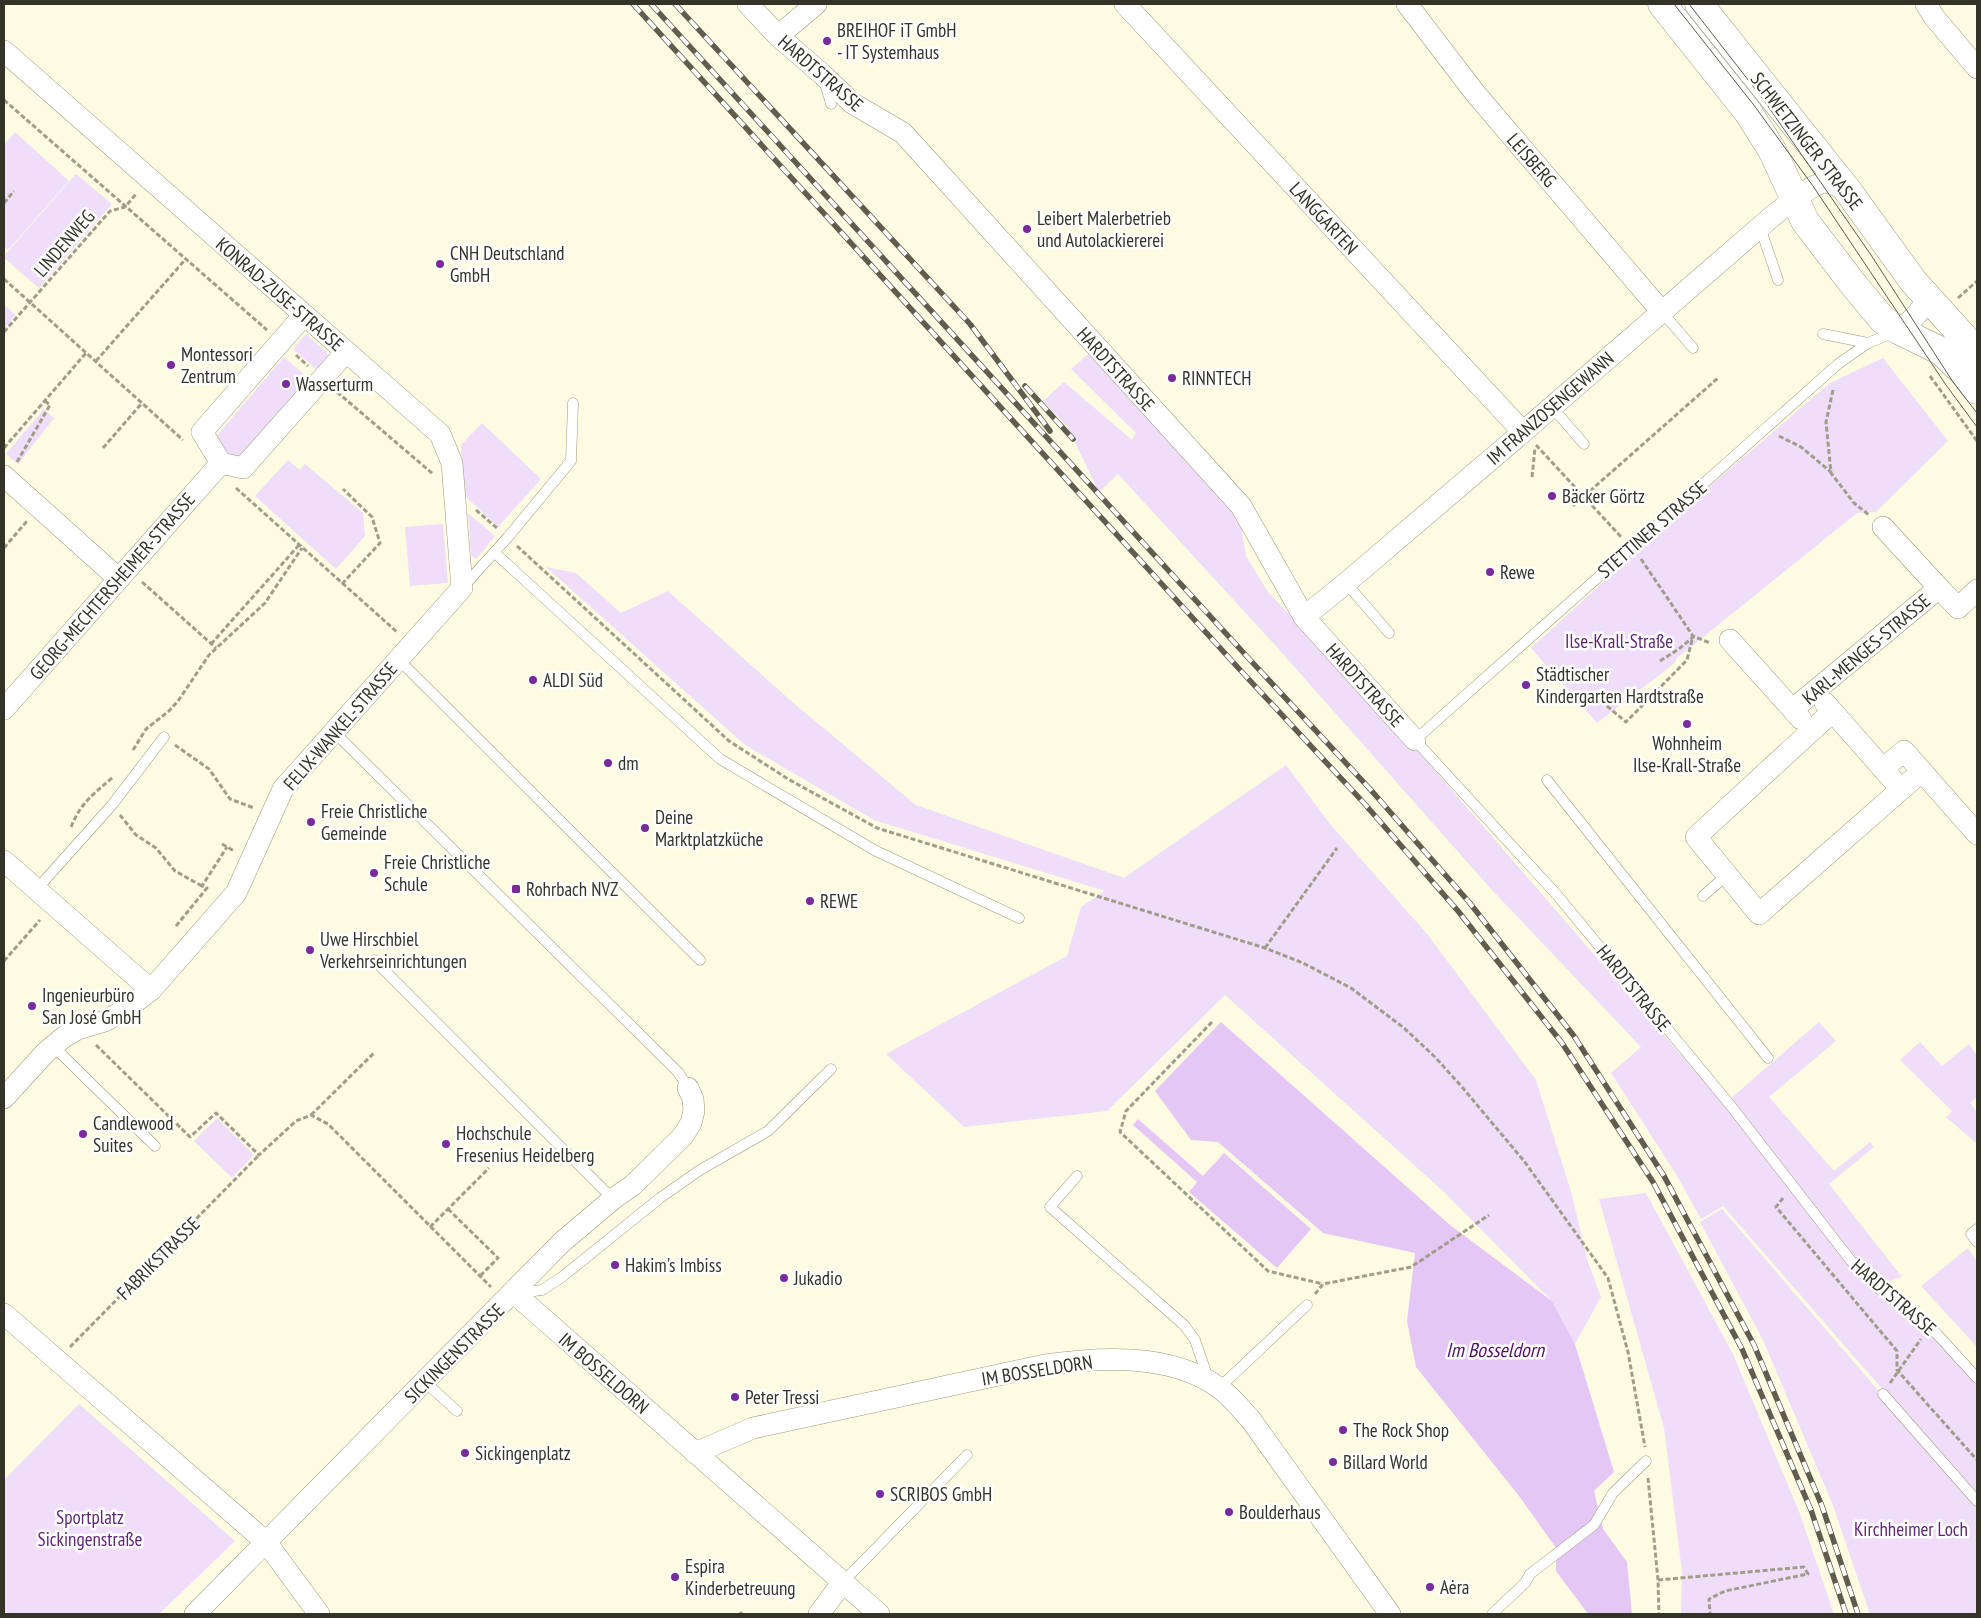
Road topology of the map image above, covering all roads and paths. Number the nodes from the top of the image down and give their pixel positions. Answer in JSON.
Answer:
{"nodes":[{"id":1,"x":748,"y":4,"type":"edge"},
{"id":2,"x":816,"y":4,"type":"edge"},
{"id":3,"x":1126,"y":4,"type":"edge"},
{"id":4,"x":1407,"y":4,"type":"edge"},
{"id":5,"x":1662,"y":4,"type":"edge"},
{"id":6,"x":1700,"y":4,"type":"edge"},
{"id":7,"x":1926,"y":4,"type":"edge"},
{"id":8,"x":778,"y":36,"type":"junction"},
{"id":9,"x":4,"y":51,"type":"edge"},
{"id":10,"x":1977,"y":68,"type":"edge"},
{"id":11,"x":823,"y":75,"type":"junction"},
{"id":12,"x":4,"y":100,"type":"edge"},
{"id":13,"x":831,"y":104,"type":"dead end"},
{"id":14,"x":149,"y":179,"type":"junction"},
{"id":15,"x":14,"y":191,"type":"dead end"},
{"id":16,"x":1848,"y":191,"type":"junction"},
{"id":17,"x":1795,"y":199,"type":"junction"},
{"id":18,"x":4,"y":203,"type":"edge"},
{"id":19,"x":125,"y":207,"type":"junction"},
{"id":20,"x":1760,"y":226,"type":"junction"},
{"id":21,"x":185,"y":260,"type":"junction"},
{"id":22,"x":1778,"y":280,"type":"dead end"},
{"id":23,"x":1977,"y":282,"type":"edge"},
{"id":24,"x":1920,"y":289,"type":"junction"},
{"id":25,"x":1956,"y":300,"type":"dead end"},
{"id":26,"x":1662,"y":312,"type":"junction"},
{"id":27,"x":304,"y":315,"type":"junction"},
{"id":28,"x":1898,"y":330,"type":"junction"},
{"id":29,"x":4,"y":332,"type":"edge"},
{"id":30,"x":1823,"y":334,"type":"dead end"},
{"id":31,"x":280,"y":342,"type":"junction"},
{"id":32,"x":1868,"y":343,"type":"junction"},
{"id":33,"x":1693,"y":348,"type":"dead end"},
{"id":34,"x":346,"y":352,"type":"junction"},
{"id":35,"x":1977,"y":352,"type":"edge"},
{"id":36,"x":86,"y":353,"type":"dead end"},
{"id":37,"x":96,"y":361,"type":"dead end"},
{"id":38,"x":1838,"y":364,"type":"junction"},
{"id":39,"x":1926,"y":370,"type":"dead end"},
{"id":40,"x":1718,"y":378,"type":"dead end"},
{"id":41,"x":322,"y":379,"type":"junction"},
{"id":42,"x":1977,"y":390,"type":"edge"},
{"id":43,"x":45,"y":401,"type":"junction"},
{"id":44,"x":142,"y":403,"type":"dead end"},
{"id":45,"x":573,"y":403,"type":"dead end"},
{"id":46,"x":1552,"y":407,"type":"junction"},
{"id":47,"x":1765,"y":429,"type":"junction"},
{"id":48,"x":1530,"y":438,"type":"junction"},
{"id":49,"x":1977,"y":441,"type":"edge"},
{"id":50,"x":1584,"y":444,"type":"dead end"},
{"id":51,"x":4,"y":448,"type":"edge"},
{"id":52,"x":103,"y":448,"type":"dead end"},
{"id":53,"x":221,"y":463,"type":"junction"},
{"id":54,"x":1831,"y":473,"type":"junction"},
{"id":55,"x":6,"y":477,"type":"edge"},
{"id":56,"x":1532,"y":477,"type":"dead end"},
{"id":57,"x":343,"y":489,"type":"dead end"},
{"id":58,"x":455,"y":493,"type":"junction"},
{"id":59,"x":1584,"y":497,"type":"junction"},
{"id":60,"x":1573,"y":506,"type":"dead end"},
{"id":61,"x":38,"y":507,"type":"junction"},
{"id":62,"x":1882,"y":527,"type":"joint"},
{"id":63,"x":508,"y":537,"type":"junction"},
{"id":64,"x":1631,"y":547,"type":"junction"},
{"id":65,"x":4,"y":548,"type":"edge"},
{"id":66,"x":495,"y":552,"type":"junction"},
{"id":67,"x":123,"y":574,"type":"junction"},
{"id":68,"x":1346,"y":583,"type":"junction"},
{"id":69,"x":342,"y":584,"type":"dead end"},
{"id":70,"x":462,"y":588,"type":"junction"},
{"id":71,"x":1939,"y":588,"type":"junction"},
{"id":72,"x":1977,"y":590,"type":"edge"},
{"id":73,"x":1304,"y":617,"type":"junction"},
{"id":74,"x":1389,"y":633,"type":"dead end"},
{"id":75,"x":1693,"y":636,"type":"junction"},
{"id":76,"x":1730,"y":640,"type":"joint"},
{"id":77,"x":212,"y":644,"type":"junction"},
{"id":78,"x":216,"y":648,"type":"junction"},
{"id":79,"x":398,"y":659,"type":"junction"},
{"id":80,"x":1660,"y":661,"type":"dead end"},
{"id":81,"x":1816,"y":692,"type":"junction"},
{"id":82,"x":1607,"y":706,"type":"dead end"},
{"id":83,"x":1793,"y":709,"type":"junction"},
{"id":84,"x":4,"y":710,"type":"edge"},
{"id":85,"x":1832,"y":712,"type":"junction"},
{"id":86,"x":333,"y":731,"type":"junction"},
{"id":87,"x":1811,"y":731,"type":"junction"},
{"id":88,"x":164,"y":737,"type":"joint"},
{"id":89,"x":1415,"y":740,"type":"junction"},
{"id":90,"x":131,"y":753,"type":"dead end"},
{"id":91,"x":1884,"y":769,"type":"junction"},
{"id":92,"x":1921,"y":772,"type":"junction"},
{"id":93,"x":116,"y":773,"type":"dead end"},
{"id":94,"x":1547,"y":780,"type":"dead end"},
{"id":95,"x":1901,"y":788,"type":"junction"},
{"id":96,"x":112,"y":804,"type":"junction"},
{"id":97,"x":271,"y":814,"type":"junction"},
{"id":98,"x":69,"y":832,"type":"dead end"},
{"id":99,"x":1977,"y":834,"type":"edge"},
{"id":100,"x":228,"y":847,"type":"dead end"},
{"id":101,"x":1337,"y":848,"type":"dead end"},
{"id":102,"x":4,"y":861,"type":"edge"},
{"id":103,"x":1726,"y":875,"type":"junction"},
{"id":104,"x":202,"y":886,"type":"junction"},
{"id":105,"x":36,"y":890,"type":"junction"},
{"id":106,"x":1703,"y":896,"type":"dead end"},
{"id":107,"x":53,"y":904,"type":"junction"},
{"id":108,"x":1019,"y":918,"type":"dead end"},
{"id":109,"x":176,"y":926,"type":"dead end"},
{"id":110,"x":1265,"y":948,"type":"junction"},
{"id":111,"x":374,"y":960,"type":"dead end"},
{"id":112,"x":700,"y":960,"type":"dead end"},
{"id":113,"x":4,"y":961,"type":"edge"},
{"id":114,"x":152,"y":990,"type":"junction"},
{"id":115,"x":1212,"y":1022,"type":"dead end"},
{"id":116,"x":94,"y":1043,"type":"dead end"},
{"id":117,"x":54,"y":1046,"type":"junction"},
{"id":118,"x":374,"y":1053,"type":"dead end"},
{"id":119,"x":1768,"y":1058,"type":"dead end"},
{"id":120,"x":831,"y":1069,"type":"dead end"},
{"id":121,"x":688,"y":1088,"type":"joint"},
{"id":122,"x":4,"y":1098,"type":"edge"},
{"id":123,"x":311,"y":1115,"type":"junction"},
{"id":124,"x":155,"y":1146,"type":"dead end"},
{"id":125,"x":259,"y":1155,"type":"junction"},
{"id":126,"x":488,"y":1168,"type":"dead end"},
{"id":127,"x":1077,"y":1176,"type":"dead end"},
{"id":128,"x":1793,"y":1186,"type":"junction"},
{"id":129,"x":613,"y":1199,"type":"junction"},
{"id":130,"x":448,"y":1209,"type":"junction"},
{"id":131,"x":1489,"y":1215,"type":"dead end"},
{"id":132,"x":430,"y":1227,"type":"junction"},
{"id":133,"x":1977,"y":1229,"type":"edge"},
{"id":134,"x":1977,"y":1242,"type":"edge"},
{"id":135,"x":480,"y":1276,"type":"junction"},
{"id":136,"x":1608,"y":1278,"type":"dead end"},
{"id":137,"x":1323,"y":1284,"type":"junction"},
{"id":138,"x":510,"y":1297,"type":"junction"},
{"id":139,"x":1307,"y":1305,"type":"joint"},
{"id":140,"x":4,"y":1314,"type":"edge"},
{"id":141,"x":1929,"y":1328,"type":"junction"},
{"id":142,"x":56,"y":1360,"type":"junction"},
{"id":143,"x":1897,"y":1370,"type":"junction"},
{"id":144,"x":1977,"y":1378,"type":"edge"},
{"id":145,"x":425,"y":1382,"type":"junction"},
{"id":146,"x":1214,"y":1385,"type":"junction"},
{"id":147,"x":1883,"y":1394,"type":"dead end"},
{"id":148,"x":457,"y":1411,"type":"dead end"},
{"id":149,"x":695,"y":1453,"type":"junction"},
{"id":150,"x":967,"y":1455,"type":"dead end"},
{"id":151,"x":1977,"y":1460,"type":"edge"},
{"id":152,"x":1646,"y":1462,"type":"dead end"},
{"id":153,"x":1977,"y":1501,"type":"edge"},
{"id":154,"x":266,"y":1542,"type":"junction"},
{"id":155,"x":1658,"y":1580,"type":"dead end"},
{"id":156,"x":842,"y":1583,"type":"junction"},
{"id":157,"x":195,"y":1614,"type":"edge"},
{"id":158,"x":319,"y":1614,"type":"edge"},
{"id":159,"x":819,"y":1614,"type":"edge"},
{"id":160,"x":879,"y":1614,"type":"edge"},
{"id":161,"x":1390,"y":1614,"type":"edge"},
{"id":162,"x":1492,"y":1614,"type":"edge"},
{"id":163,"x":1710,"y":1614,"type":"edge"}],
"edges":[{"from":1,"to":8,"type":"street","name":"HARDTSTRASSE"},
{"from":2,"to":8,"type":"street"},
{"from":3,"to":48,"type":"street","name":"LANGGARTEN"},
{"from":4,"to":26,"type":"street","name":"LEISBERG"},
{"from":5,"to":17,"type":"street","name":"SCHWETZINGER STRASSE"},
{"from":6,"to":16,"type":"street","name":"SCHWETZINGER STRASSE"},
{"from":7,"to":10,"type":"street"},
{"from":8,"to":11,"type":"street","name":"HARDTSTRASSE"},
{"from":9,"to":14,"type":"street","name":"KONRAD-ZUSE-STRASSE"},
{"from":11,"to":13,"type":"lane"},
{"from":11,"to":73,"type":"street","name":"HARDTSTRASSE"},
{"from":12,"to":19,"type":"path"},
{"from":14,"to":19,"type":"path","name":"LINDENWEG"},
{"from":14,"to":27,"type":"street","name":"KONRAD-ZUSE-STRASSE"},
{"from":15,"to":18,"type":"path"},
{"from":16,"to":17,"type":"street","name":"IM FRANZOSENGEWANN"},
{"from":16,"to":24,"type":"street","name":"SCHWETZINGER STRASSE"},
{"from":17,"to":20,"type":"street","name":"IM FRANZOSENGEWANN"},
{"from":17,"to":28,"type":"street","name":"SCHWETZINGER STRASSE"},
{"from":19,"to":21,"type":"path"},
{"from":19,"to":29,"type":"path","name":"LINDENWEG"},
{"from":20,"to":22,"type":"lane"},
{"from":20,"to":26,"type":"street","name":"IM FRANZOSENGEWANN"},
{"from":21,"to":31,"type":"path"},
{"from":21,"to":37,"type":"path"},
{"from":23,"to":25,"type":"path"},
{"from":24,"to":28,"type":"street"},
{"from":24,"to":35,"type":"street","name":"SCHWETZINGER STRASSE"},
{"from":26,"to":33,"type":"lane"},
{"from":26,"to":46,"type":"street","name":"IM FRANZOSENGEWANN"},
{"from":27,"to":31,"type":"street"},
{"from":27,"to":34,"type":"street","name":"KONRAD-ZUSE-STRASSE"},
{"from":28,"to":32,"type":"lane","name":"STETTINER STRASSE"},
{"from":28,"to":42,"type":"street","name":"SCHWETZINGER STRASSE"},
{"from":30,"to":32,"type":"lane"},
{"from":31,"to":41,"type":"path"},
{"from":31,"to":53,"type":"street"},
{"from":32,"to":38,"type":"lane","name":"STETTINER STRASSE"},
{"from":34,"to":41,"type":"street"},
{"from":34,"to":58,"type":"street","name":"KONRAD-ZUSE-STRASSE"},
{"from":36,"to":43,"type":"path"},
{"from":38,"to":47,"type":"lane","name":"STETTINER STRASSE"},
{"from":38,"to":54,"type":"path"},
{"from":39,"to":49,"type":"path"},
{"from":40,"to":59,"type":"path"},
{"from":41,"to":53,"type":"street"},
{"from":41,"to":58,"type":"path"},
{"from":43,"to":51,"type":"path"},
{"from":43,"to":55,"type":"path"},
{"from":44,"to":52,"type":"path"},
{"from":45,"to":63,"type":"lane"},
{"from":46,"to":48,"type":"street","name":"IM FRANZOSENGEWANN"},
{"from":46,"to":50,"type":"lane"},
{"from":47,"to":54,"type":"path"},
{"from":47,"to":64,"type":"lane","name":"STETTINER STRASSE"},
{"from":48,"to":56,"type":"path"},
{"from":48,"to":59,"type":"path"},
{"from":48,"to":68,"type":"street","name":"IM FRANZOSENGEWANN"},
{"from":53,"to":67,"type":"street","name":"GEORG-MECHTERSHEIMER-STRASSE"},
{"from":54,"to":62,"type":"path"},
{"from":55,"to":61,"type":"street"},
{"from":57,"to":69,"type":"path"},
{"from":58,"to":63,"type":"path"},
{"from":58,"to":70,"type":"street","name":"KONRAD-ZUSE-STRASSE"},
{"from":59,"to":60,"type":"path"},
{"from":59,"to":64,"type":"path"},
{"from":61,"to":65,"type":"path"},
{"from":61,"to":67,"type":"street"},
{"from":62,"to":71,"type":"street","name":"KARL-MENGES-STRASSE"},
{"from":63,"to":66,"type":"lane"},
{"from":63,"to":110,"type":"path"},
{"from":64,"to":75,"type":"path"},
{"from":64,"to":89,"type":"lane","name":"STETTINER STRASSE"},
{"from":66,"to":70,"type":"lane"},
{"from":66,"to":108,"type":"lane"},
{"from":67,"to":77,"type":"path"},
{"from":67,"to":84,"type":"street","name":"GEORG-MECHTERSHEIMER-STRASSE"},
{"from":68,"to":73,"type":"street","name":"IM FRANZOSENGEWANN"},
{"from":68,"to":74,"type":"lane"},
{"from":70,"to":79,"type":"street","name":"FELIX-WANKEL-STRASSE"},
{"from":71,"to":72,"type":"street","name":"KARL-MENGES-STRASSE"},
{"from":71,"to":81,"type":"street","name":"KARL-MENGES-STRASSE"},
{"from":73,"to":89,"type":"street","name":"HARDTSTRASSE"},
{"from":75,"to":76,"type":"path"},
{"from":75,"to":80,"type":"path"},
{"from":75,"to":82,"type":"path"},
{"from":76,"to":83,"type":"street"},
{"from":77,"to":78,"type":"path"},
{"from":77,"to":78,"type":"path"},
{"from":78,"to":90,"type":"path"},
{"from":79,"to":86,"type":"street","name":"FELIX-WANKEL-STRASSE"},
{"from":79,"to":112,"type":"lane"},
{"from":81,"to":83,"type":"street","name":"KARL-MENGES-STRASSE"},
{"from":81,"to":85,"type":"street"},
{"from":83,"to":87,"type":"street"},
{"from":85,"to":87,"type":"street"},
{"from":85,"to":91,"type":"street"},
{"from":86,"to":97,"type":"street","name":"FELIX-WANKEL-STRASSE"},
{"from":86,"to":121,"type":"lane"},
{"from":87,"to":103,"type":"street"},
{"from":88,"to":96,"type":"lane"},
{"from":88,"to":97,"type":"path"},
{"from":89,"to":128,"type":"lane","name":"HARDTSTRASSE"},
{"from":91,"to":92,"type":"street"},
{"from":91,"to":95,"type":"street"},
{"from":92,"to":95,"type":"street"},
{"from":92,"to":99,"type":"street"},
{"from":93,"to":98,"type":"path"},
{"from":94,"to":119,"type":"lane"},
{"from":95,"to":103,"type":"street"},
{"from":96,"to":104,"type":"path"},
{"from":96,"to":105,"type":"lane"},
{"from":97,"to":114,"type":"street","name":"FELIX-WANKEL-STRASSE"},
{"from":100,"to":104,"type":"path"},
{"from":101,"to":110,"type":"path"},
{"from":102,"to":105,"type":"street"},
{"from":103,"to":106,"type":"lane"},
{"from":104,"to":109,"type":"path"},
{"from":105,"to":107,"type":"street"},
{"from":107,"to":113,"type":"path"},
{"from":107,"to":114,"type":"street"},
{"from":110,"to":136,"type":"path"},
{"from":111,"to":129,"type":"lane"},
{"from":114,"to":117,"type":"street","name":"FELIX-WANKEL-STRASSE"},
{"from":115,"to":137,"type":"path"},
{"from":116,"to":125,"type":"path"},
{"from":117,"to":122,"type":"street","name":"FELIX-WANKEL-STRASSE"},
{"from":117,"to":124,"type":"lane"},
{"from":118,"to":123,"type":"path","name":"FABRIKSTRASSE"},
{"from":120,"to":138,"type":"lane"},
{"from":121,"to":129,"type":"street","name":"SICKINGENSTRASSE"},
{"from":123,"to":125,"type":"path","name":"FABRIKSTRASSE"},
{"from":123,"to":132,"type":"path"},
{"from":125,"to":142,"type":"path","name":"FABRIKSTRASSE"},
{"from":126,"to":130,"type":"path"},
{"from":127,"to":146,"type":"lane"},
{"from":128,"to":141,"type":"lane","name":"HARDTSTRASSE"},
{"from":128,"to":143,"type":"path"},
{"from":129,"to":138,"type":"street","name":"SICKINGENSTRASSE"},
{"from":130,"to":132,"type":"path"},
{"from":130,"to":135,"type":"path"},
{"from":131,"to":137,"type":"path"},
{"from":132,"to":135,"type":"path"},
{"from":133,"to":134,"type":"lane"},
{"from":135,"to":138,"type":"path"},
{"from":137,"to":139,"type":"path"},
{"from":138,"to":145,"type":"street","name":"SICKINGENSTRASSE"},
{"from":138,"to":149,"type":"street","name":"IM BOSSELDORN"},
{"from":139,"to":146,"type":"lane"},
{"from":140,"to":142,"type":"street"},
{"from":141,"to":143,"type":"path"},
{"from":141,"to":144,"type":"lane","name":"HARDTSTRASSE"},
{"from":142,"to":154,"type":"street"},
{"from":143,"to":151,"type":"path"},
{"from":145,"to":148,"type":"lane"},
{"from":145,"to":154,"type":"street","name":"SICKINGENSTRASSE"},
{"from":146,"to":149,"type":"street","name":"IM BOSSELDORN"},
{"from":146,"to":161,"type":"street","name":"IM BOSSELDORN"},
{"from":147,"to":153,"type":"lane"},
{"from":149,"to":156,"type":"street","name":"IM BOSSELDORN"},
{"from":150,"to":156,"type":"lane"},
{"from":152,"to":162,"type":"lane"},
{"from":154,"to":157,"type":"street","name":"SICKINGENSTRASSE"},
{"from":154,"to":158,"type":"street"},
{"from":155,"to":163,"type":"path"},
{"from":156,"to":159,"type":"street"},
{"from":156,"to":160,"type":"street","name":"IM BOSSELDORN"}]}
